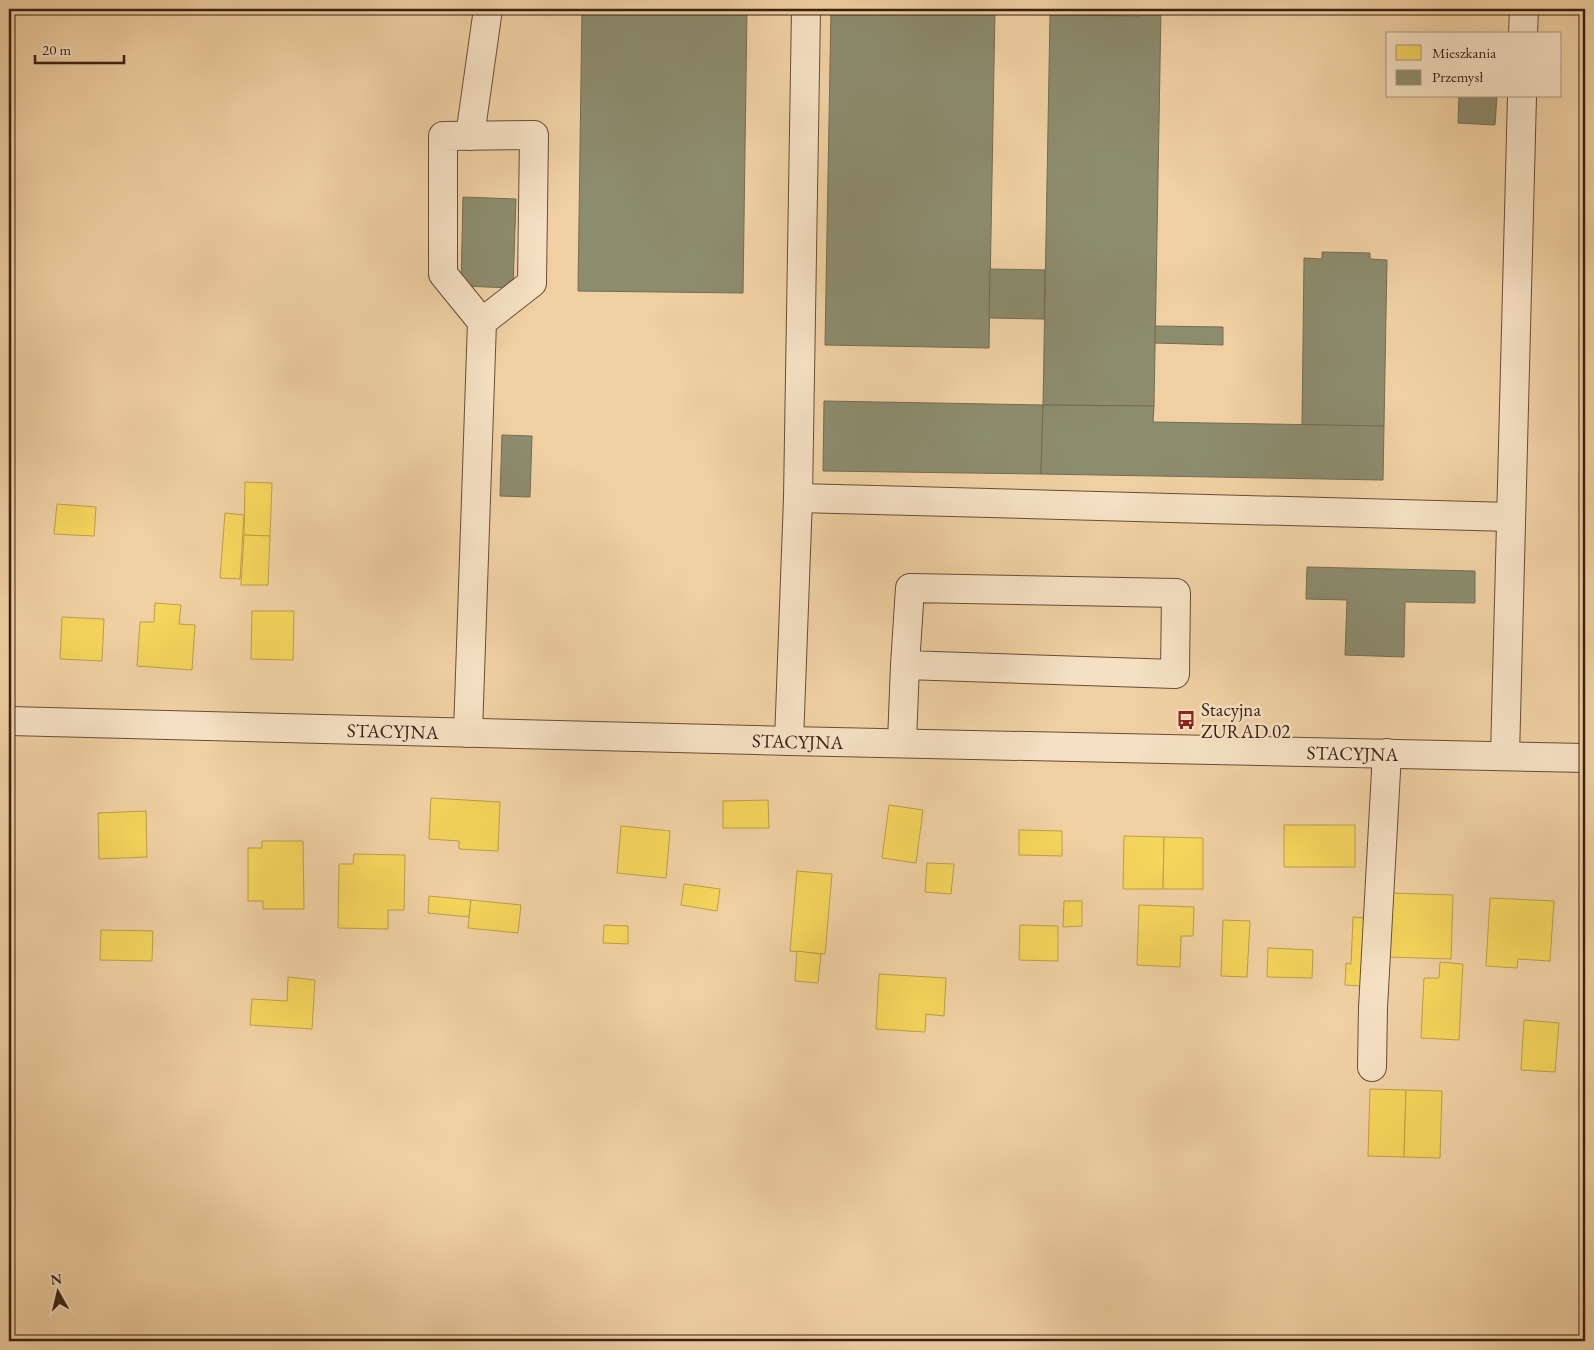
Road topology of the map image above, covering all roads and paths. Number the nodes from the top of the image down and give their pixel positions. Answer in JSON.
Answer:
{"nodes":[{"id":1,"x":488,"y":9,"type":"edge"},
{"id":2,"x":806,"y":9,"type":"edge"},
{"id":3,"x":1524,"y":9,"type":"edge"},
{"id":4,"x":1523,"y":32,"type":"edge"},
{"id":5,"x":1522,"y":98,"type":"edge"},
{"id":6,"x":470,"y":136,"type":"junction"},
{"id":7,"x":482,"y":322,"type":"junction"},
{"id":8,"x":798,"y":498,"type":"junction"},
{"id":9,"x":1511,"y":516,"type":"junction"},
{"id":10,"x":905,"y":665,"type":"junction"},
{"id":11,"x":9,"y":721,"type":"edge"},
{"id":12,"x":468,"y":733,"type":"junction"},
{"id":13,"x":789,"y":741,"type":"junction"},
{"id":14,"x":902,"y":742,"type":"junction"},
{"id":15,"x":1387,"y":753,"type":"junction"},
{"id":16,"x":1504,"y":756,"type":"junction"},
{"id":17,"x":1585,"y":758,"type":"edge"},
{"id":18,"x":1372,"y":1067,"type":"dead end"}],
"edges":[{"from":1,"to":6,"type":"street"},
{"from":2,"to":8,"type":"street"},
{"from":3,"to":4,"type":"street"},
{"from":5,"to":9,"type":"street"},
{"from":6,"to":7,"type":"street"},
{"from":6,"to":7,"type":"street"},
{"from":7,"to":12,"type":"street"},
{"from":8,"to":9,"type":"street"},
{"from":8,"to":13,"type":"street"},
{"from":9,"to":16,"type":"street"},
{"from":10,"to":10,"type":"street"},
{"from":10,"to":14,"type":"street"},
{"from":11,"to":12,"type":"street","name":"STACYJNA"},
{"from":12,"to":13,"type":"street","name":"STACYJNA"},
{"from":13,"to":14,"type":"street","name":"STACYJNA"},
{"from":14,"to":15,"type":"street","name":"STACYJNA"},
{"from":15,"to":16,"type":"street","name":"STACYJNA"},
{"from":15,"to":18,"type":"street"},
{"from":16,"to":17,"type":"street","name":"STACYJNA"}]}
